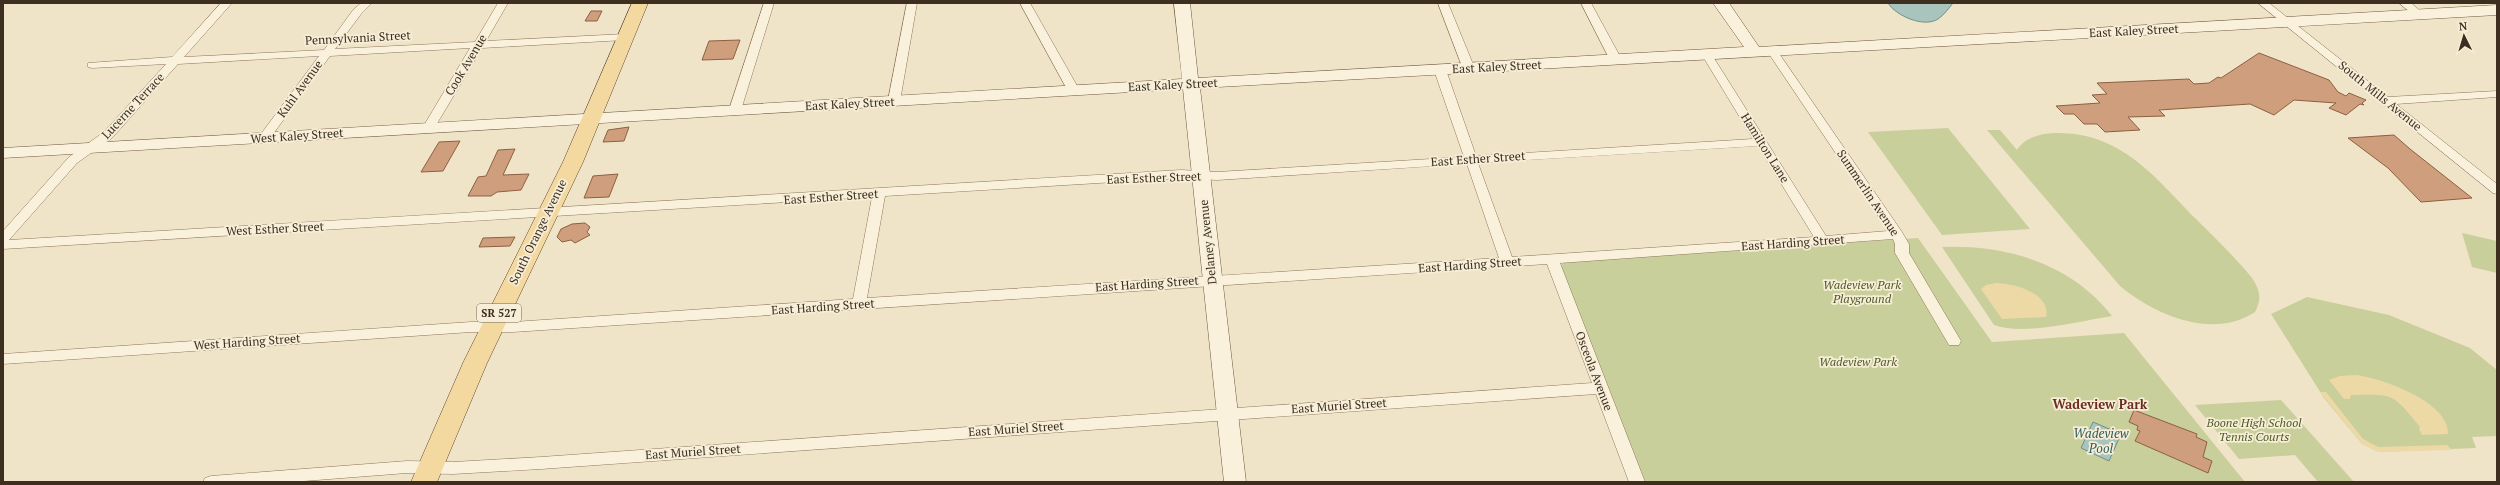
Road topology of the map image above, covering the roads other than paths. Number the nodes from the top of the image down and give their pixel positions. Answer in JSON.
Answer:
{"nodes":[{"id":1,"x":227,"y":3,"type":"edge"},
{"id":2,"x":367,"y":3,"type":"edge"},
{"id":3,"x":503,"y":3,"type":"edge"},
{"id":4,"x":640,"y":3,"type":"edge"},
{"id":5,"x":769,"y":3,"type":"edge"},
{"id":6,"x":912,"y":3,"type":"edge"},
{"id":7,"x":1025,"y":3,"type":"edge"},
{"id":8,"x":1182,"y":3,"type":"edge"},
{"id":9,"x":1443,"y":3,"type":"edge"},
{"id":10,"x":1586,"y":3,"type":"edge"},
{"id":11,"x":1721,"y":3,"type":"edge"},
{"id":12,"x":2263,"y":3,"type":"edge"},
{"id":13,"x":2404,"y":3,"type":"edge"},
{"id":14,"x":2497,"y":10,"type":"edge"},
{"id":15,"x":2420,"y":15,"type":"junction"},
{"id":16,"x":2287,"y":22,"type":"junction"},
{"id":17,"x":625,"y":37,"type":"junction"},
{"id":18,"x":478,"y":44,"type":"junction"},
{"id":19,"x":1772,"y":51,"type":"junction"},
{"id":20,"x":328,"y":52,"type":"junction"},
{"id":21,"x":1755,"y":52,"type":"junction"},
{"id":22,"x":1707,"y":55,"type":"junction"},
{"id":23,"x":1616,"y":60,"type":"junction"},
{"id":24,"x":176,"y":61,"type":"junction"},
{"id":25,"x":92,"y":65,"type":"dead end"},
{"id":26,"x":1469,"y":69,"type":"junction"},
{"id":27,"x":1440,"y":70,"type":"junction"},
{"id":28,"x":1190,"y":84,"type":"junction"},
{"id":29,"x":1074,"y":91,"type":"junction"},
{"id":30,"x":2497,"y":94,"type":"edge"},
{"id":31,"x":894,"y":101,"type":"junction"},
{"id":32,"x":2387,"y":101,"type":"junction"},
{"id":33,"x":735,"y":110,"type":"junction"},
{"id":34,"x":592,"y":117,"type":"junction"},
{"id":35,"x":429,"y":127,"type":"junction"},
{"id":36,"x":264,"y":138,"type":"junction"},
{"id":37,"x":1761,"y":142,"type":"junction"},
{"id":38,"x":91,"y":148,"type":"junction"},
{"id":39,"x":3,"y":153,"type":"edge"},
{"id":40,"x":1472,"y":160,"type":"junction"},
{"id":41,"x":1201,"y":175,"type":"junction"},
{"id":42,"x":2497,"y":190,"type":"edge"},
{"id":43,"x":879,"y":194,"type":"junction"},
{"id":44,"x":548,"y":213,"type":"junction"},
{"id":45,"x":1897,"y":235,"type":"junction"},
{"id":46,"x":3,"y":239,"type":"edge"},
{"id":47,"x":1822,"y":241,"type":"junction"},
{"id":48,"x":3,"y":245,"type":"edge"},
{"id":49,"x":1552,"y":260,"type":"junction"},
{"id":50,"x":1507,"y":263,"type":"junction"},
{"id":51,"x":1213,"y":281,"type":"junction"},
{"id":52,"x":859,"y":304,"type":"junction"},
{"id":53,"x":492,"y":327,"type":"junction"},
{"id":54,"x":1954,"y":341,"type":"dead end"},
{"id":55,"x":3,"y":359,"type":"edge"},
{"id":56,"x":1601,"y":388,"type":"junction"},
{"id":57,"x":1227,"y":414,"type":"junction"},
{"id":58,"x":428,"y":475,"type":"edge"},
{"id":59,"x":211,"y":482,"type":"edge"},
{"id":60,"x":1234,"y":482,"type":"edge"},
{"id":61,"x":1637,"y":482,"type":"edge"}],
"edges":[{"from":1,"to":24,"type":"street","name":"Lucerne Terrace"},
{"from":2,"to":20,"type":"street","name":"Kuhl Avenue"},
{"from":3,"to":18,"type":"street","name":"Cook Avenue"},
{"from":4,"to":17,"type":"main road","name":"South Orange Avenue","number":"SR 527"},
{"from":5,"to":33,"type":"street"},
{"from":6,"to":31,"type":"street"},
{"from":7,"to":29,"type":"street"},
{"from":8,"to":28,"type":"street","name":"Delaney Avenue"},
{"from":9,"to":26,"type":"street"},
{"from":10,"to":23,"type":"street"},
{"from":11,"to":21,"type":"street"},
{"from":12,"to":16,"type":"street","name":"South Mills Avenue"},
{"from":13,"to":15,"type":"street"},
{"from":14,"to":15,"type":"street","name":"East Kaley Street"},
{"from":15,"to":16,"type":"street","name":"East Kaley Street"},
{"from":16,"to":19,"type":"street","name":"East Kaley Street"},
{"from":16,"to":32,"type":"street","name":"South Mills Avenue"},
{"from":17,"to":18,"type":"street","name":"Pennsylvania Street"},
{"from":17,"to":34,"type":"main road","name":"South Orange Avenue","number":"SR 527"},
{"from":18,"to":20,"type":"street","name":"Pennsylvania Street"},
{"from":18,"to":35,"type":"street","name":"Cook Avenue"},
{"from":19,"to":21,"type":"street","name":"East Kaley Street"},
{"from":19,"to":45,"type":"street","name":"Summerlin Avenue"},
{"from":20,"to":24,"type":"street","name":"Pennsylvania Street"},
{"from":20,"to":36,"type":"street","name":"Kuhl Avenue"},
{"from":21,"to":22,"type":"street","name":"East Kaley Street"},
{"from":22,"to":23,"type":"street","name":"East Kaley Street"},
{"from":22,"to":37,"type":"street","name":"Hamilton Lane"},
{"from":23,"to":26,"type":"street","name":"East Kaley Street"},
{"from":24,"to":25,"type":"street","name":"Pennsylvania Street"},
{"from":24,"to":38,"type":"street","name":"Lucerne Terrace"},
{"from":26,"to":27,"type":"street","name":"East Kaley Street"},
{"from":27,"to":28,"type":"street","name":"East Kaley Street"},
{"from":27,"to":40,"type":"street"},
{"from":28,"to":29,"type":"street","name":"East Kaley Street"},
{"from":28,"to":41,"type":"street","name":"Delaney Avenue"},
{"from":29,"to":31,"type":"street","name":"East Kaley Street"},
{"from":30,"to":32,"type":"street"},
{"from":31,"to":33,"type":"street","name":"East Kaley Street"},
{"from":32,"to":42,"type":"street","name":"South Mills Avenue"},
{"from":33,"to":34,"type":"street","name":"East Kaley Street"},
{"from":34,"to":35,"type":"street","name":"West Kaley Street"},
{"from":34,"to":44,"type":"main road","name":"South Orange Avenue","number":"SR 527"},
{"from":35,"to":36,"type":"street","name":"West Kaley Street"},
{"from":36,"to":38,"type":"street","name":"West Kaley Street"},
{"from":37,"to":40,"type":"street","name":"East Esther Street"},
{"from":37,"to":47,"type":"street","name":"Hamilton Lane"},
{"from":38,"to":39,"type":"street","name":"West Kaley Street"},
{"from":38,"to":46,"type":"street","name":"Lucerne Terrace"},
{"from":40,"to":41,"type":"street","name":"East Esther Street"},
{"from":40,"to":50,"type":"street"},
{"from":41,"to":43,"type":"street","name":"East Esther Street"},
{"from":41,"to":51,"type":"street","name":"Delaney Avenue"},
{"from":43,"to":44,"type":"street","name":"East Esther Street"},
{"from":43,"to":52,"type":"street"},
{"from":44,"to":48,"type":"street","name":"West Esther Street"},
{"from":44,"to":53,"type":"main road","name":"South Orange Avenue","number":"SR 527"},
{"from":45,"to":47,"type":"street","name":"East Harding Street"},
{"from":45,"to":54,"type":"street","name":"Summerlin Avenue"},
{"from":47,"to":49,"type":"street","name":"East Harding Street"},
{"from":49,"to":50,"type":"street","name":"East Harding Street"},
{"from":49,"to":56,"type":"street","name":"Osceola Avenue"},
{"from":50,"to":51,"type":"street","name":"East Harding Street"},
{"from":51,"to":52,"type":"street","name":"East Harding Street"},
{"from":51,"to":57,"type":"street","name":"Delaney Avenue"},
{"from":52,"to":53,"type":"street","name":"East Harding Street"},
{"from":53,"to":55,"type":"street","name":"West Harding Street"},
{"from":53,"to":58,"type":"main road","name":"South Orange Avenue","number":"SR 527"},
{"from":56,"to":57,"type":"street","name":"East Muriel Street"},
{"from":56,"to":61,"type":"street","name":"Osceola Avenue"},
{"from":57,"to":58,"type":"street","name":"East Muriel Street"},
{"from":57,"to":60,"type":"street","name":"Delaney Avenue"},
{"from":58,"to":59,"type":"street","name":"East Muriel Street"}]}
